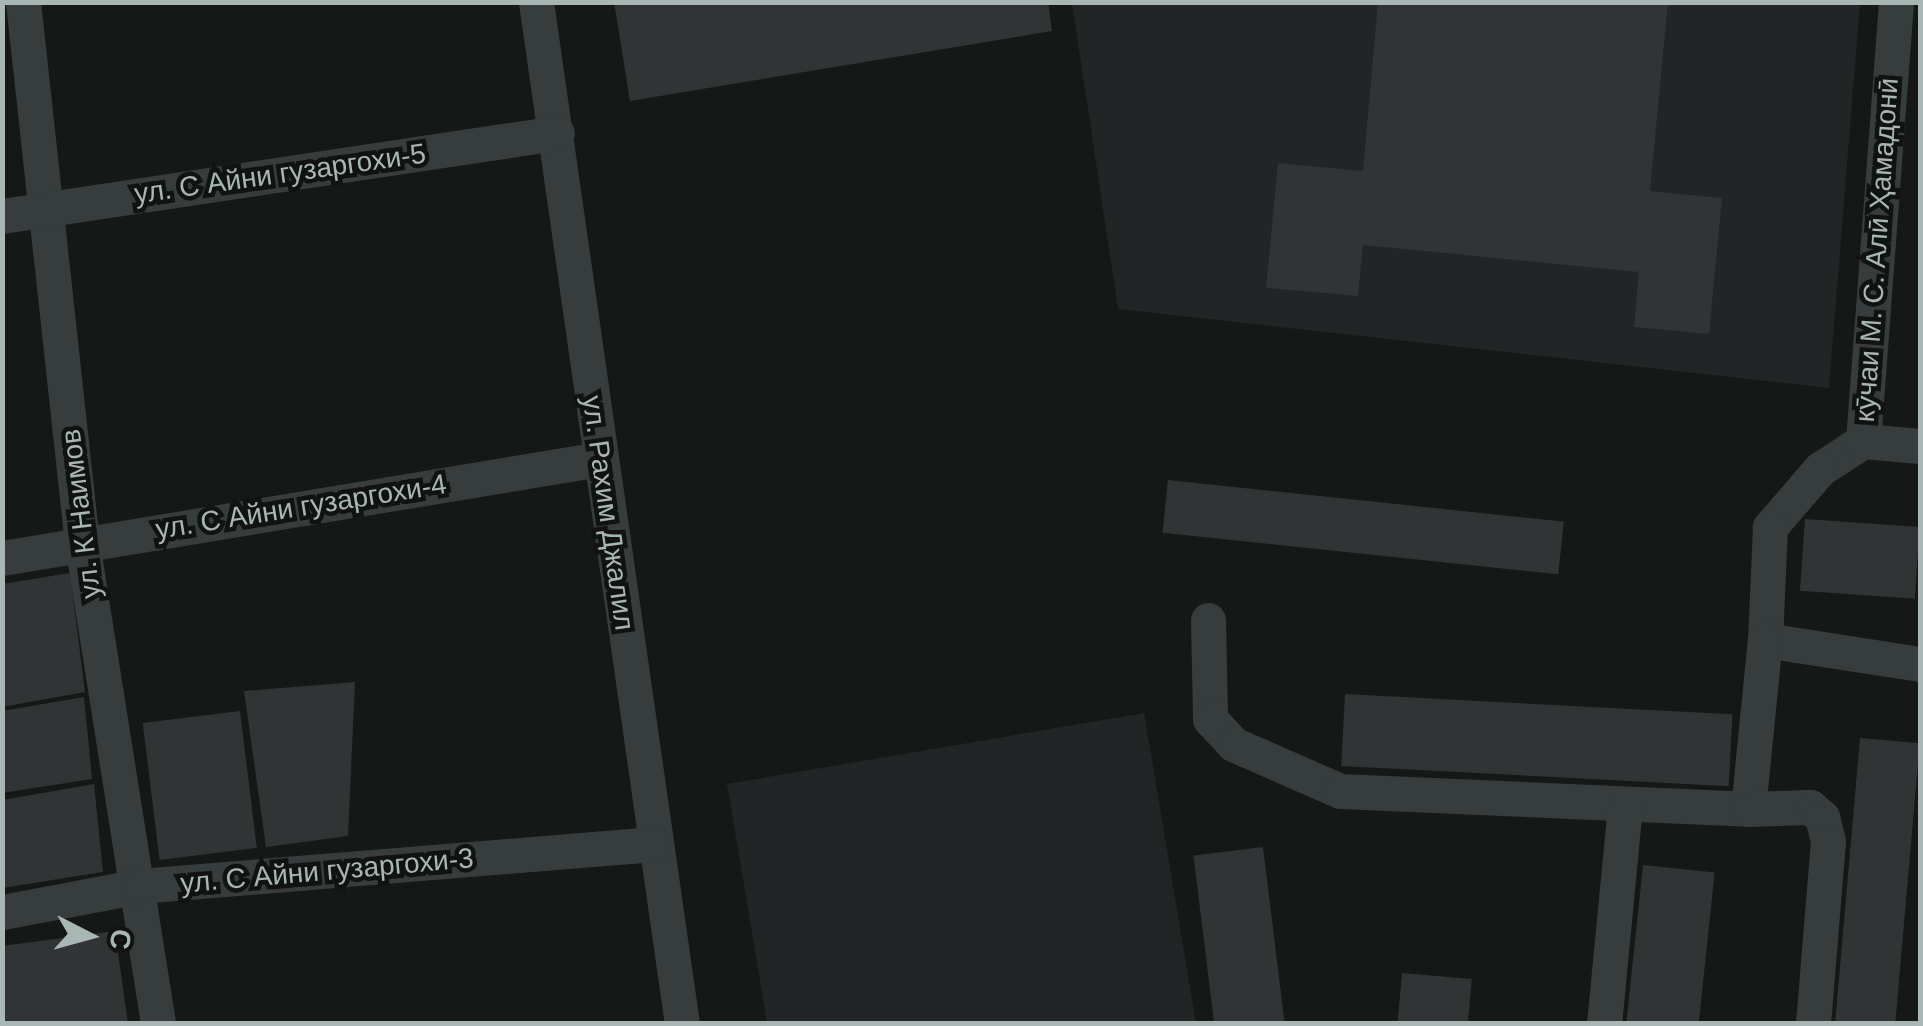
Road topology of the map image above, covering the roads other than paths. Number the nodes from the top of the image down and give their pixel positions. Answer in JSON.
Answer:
{"nodes":[{"id":1,"x":23,"y":2,"type":"edge"},
{"id":2,"x":536,"y":2,"type":"edge"},
{"id":3,"x":1896,"y":2,"type":"edge"},
{"id":4,"x":558,"y":133,"type":"junction"},
{"id":5,"x":50,"y":208,"type":"junction"},
{"id":6,"x":2,"y":216,"type":"edge"},
{"id":7,"x":1864,"y":440,"type":"junction"},
{"id":8,"x":1920,"y":446,"type":"edge"},
{"id":9,"x":600,"y":459,"type":"junction"},
{"id":10,"x":82,"y":543,"type":"junction"},
{"id":11,"x":2,"y":558,"type":"edge"},
{"id":12,"x":1208,"y":620,"type":"dead end"},
{"id":13,"x":1764,"y":640,"type":"junction"},
{"id":14,"x":1920,"y":664,"type":"edge"},
{"id":15,"x":1626,"y":804,"type":"junction"},
{"id":16,"x":1748,"y":809,"type":"junction"},
{"id":17,"x":654,"y":844,"type":"junction"},
{"id":18,"x":139,"y":886,"type":"junction"},
{"id":19,"x":2,"y":912,"type":"edge"},
{"id":20,"x":158,"y":1024,"type":"edge"},
{"id":21,"x":682,"y":1024,"type":"edge"},
{"id":22,"x":1604,"y":1024,"type":"edge"},
{"id":23,"x":1813,"y":1024,"type":"edge"}],
"edges":[{"from":1,"to":5,"type":"street","name":"ул. К Наимов"},
{"from":2,"to":4,"type":"street","name":"ул. Рахим Джалил"},
{"from":3,"to":7,"type":"street","name":"кӯчаи М. С. Алӣ Ҳамадонӣ"},
{"from":4,"to":5,"type":"street","name":"ул. С Айни гузаргохи-5"},
{"from":4,"to":9,"type":"street","name":"ул. Рахим Джалил"},
{"from":5,"to":6,"type":"street","name":"ул. С Айни гузаргохи-5"},
{"from":5,"to":10,"type":"street","name":"ул. К Наимов"},
{"from":7,"to":8,"type":"street","name":"кӯчаи М. С. Алӣ Ҳамадонӣ"},
{"from":7,"to":13,"type":"street"},
{"from":9,"to":10,"type":"street","name":"ул. С Айни гузаргохи-4"},
{"from":9,"to":17,"type":"street","name":"ул. Рахим Джалил"},
{"from":10,"to":11,"type":"street","name":"ул. С Айни гузаргохи-4"},
{"from":10,"to":18,"type":"street","name":"ул. К Наимов"},
{"from":12,"to":15,"type":"street"},
{"from":13,"to":14,"type":"street"},
{"from":13,"to":16,"type":"street"},
{"from":15,"to":16,"type":"street"},
{"from":15,"to":22,"type":"street"},
{"from":16,"to":23,"type":"street"},
{"from":17,"to":18,"type":"street","name":"ул. С Айни гузаргохи-3"},
{"from":17,"to":21,"type":"street","name":"ул. Рахим Джалил"},
{"from":18,"to":19,"type":"street","name":"ул. С Айни гузаргохи-3"},
{"from":18,"to":20,"type":"street","name":"ул. К Наимов"}]}
